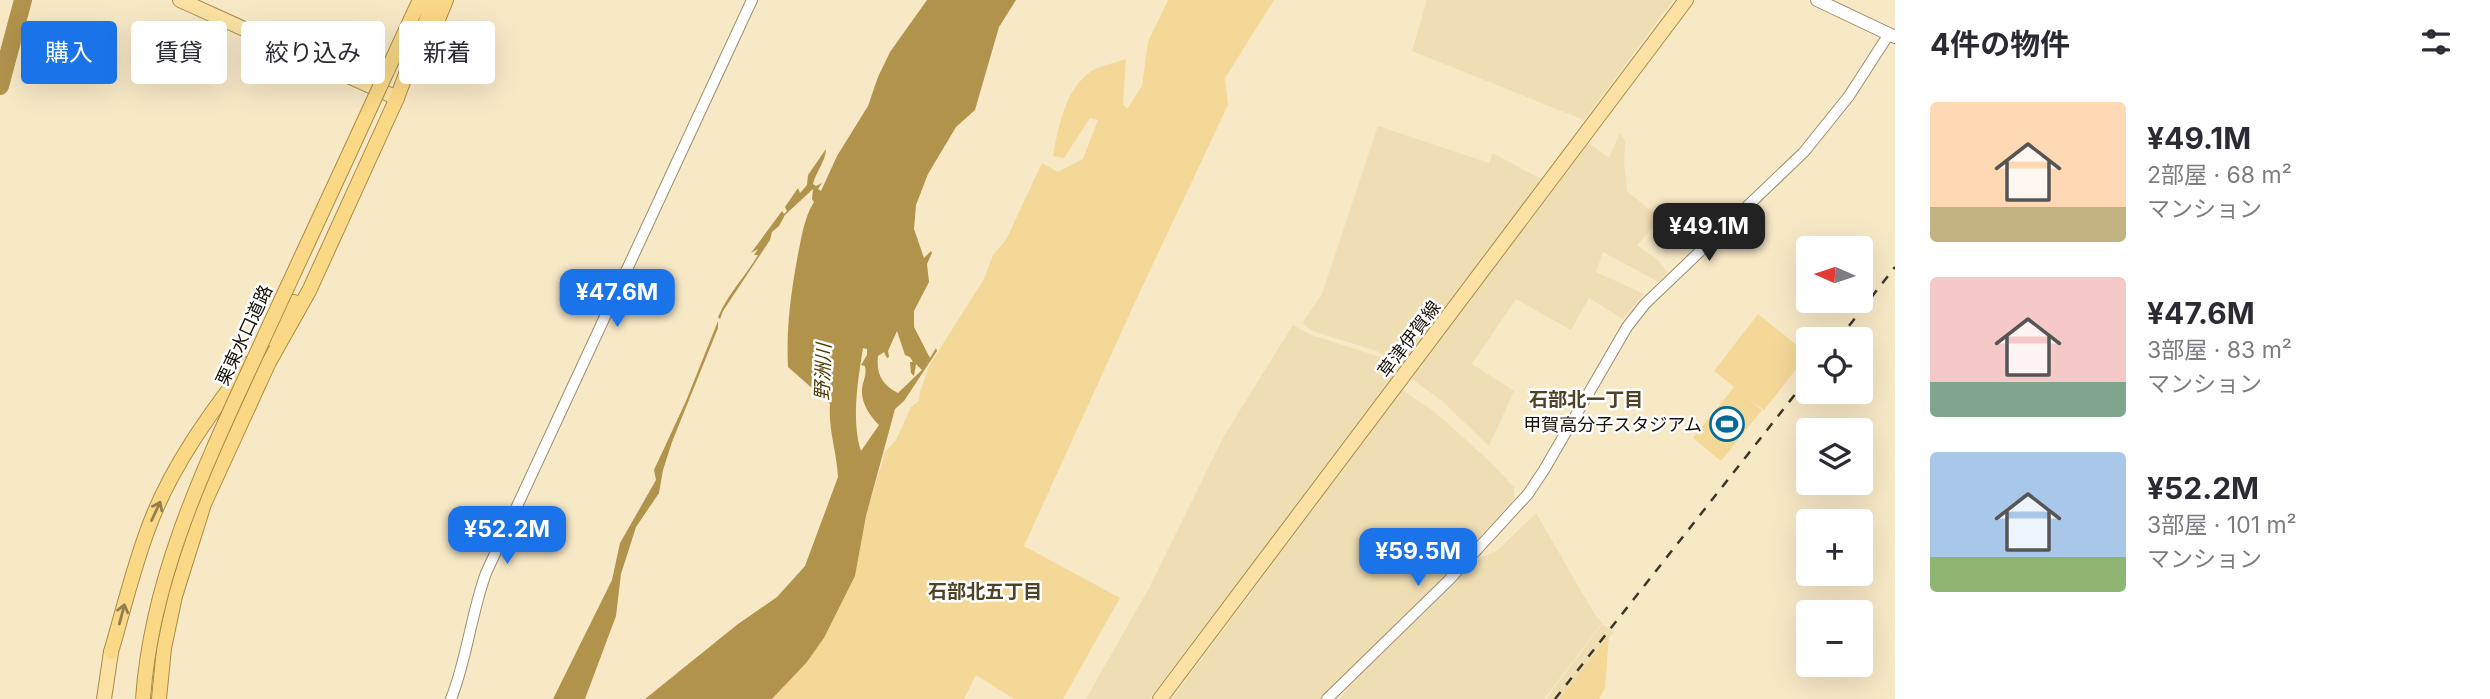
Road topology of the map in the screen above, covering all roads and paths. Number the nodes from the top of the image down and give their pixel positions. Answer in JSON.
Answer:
{"nodes":[{"id":1,"x":180,"y":0,"type":"edge"},
{"id":2,"x":420,"y":0,"type":"edge"},
{"id":3,"x":434,"y":0,"type":"edge"},
{"id":4,"x":446,"y":0,"type":"edge"},
{"id":5,"x":752,"y":0,"type":"edge"},
{"id":6,"x":1686,"y":0,"type":"edge"},
{"id":7,"x":1817,"y":0,"type":"edge"},
{"id":8,"x":1892,"y":35,"type":"edge"},
{"id":9,"x":397,"y":98,"type":"junction"},
{"id":10,"x":322,"y":260,"type":"junction"},
{"id":11,"x":111,"y":652,"type":"joint"},
{"id":12,"x":104,"y":699,"type":"edge"},
{"id":13,"x":143,"y":699,"type":"edge"},
{"id":14,"x":160,"y":699,"type":"edge"},
{"id":15,"x":451,"y":699,"type":"edge"},
{"id":16,"x":1160,"y":699,"type":"edge"},
{"id":17,"x":1327,"y":699,"type":"edge"}],
"edges":[{"from":1,"to":9,"type":"main road"},
{"from":2,"to":13,"type":"highway","name":"栗東水口道路","bridge":true},
{"from":3,"to":9,"type":"highway","name":"栗東水口道路"},
{"from":4,"to":9,"type":"highway","name":"栗東水口道路"},
{"from":5,"to":15,"type":"street"},
{"from":6,"to":16,"type":"main road","name":"草津伊賀線"},
{"from":7,"to":8,"type":"main road"},
{"from":8,"to":17,"type":"street"},
{"from":9,"to":10,"type":"highway","name":"栗東水口道路"},
{"from":11,"to":10,"type":"highway","one_way":true},
{"from":10,"to":14,"type":"highway","name":"栗東水口道路"},
{"from":11,"to":12,"type":"main road"}]}
